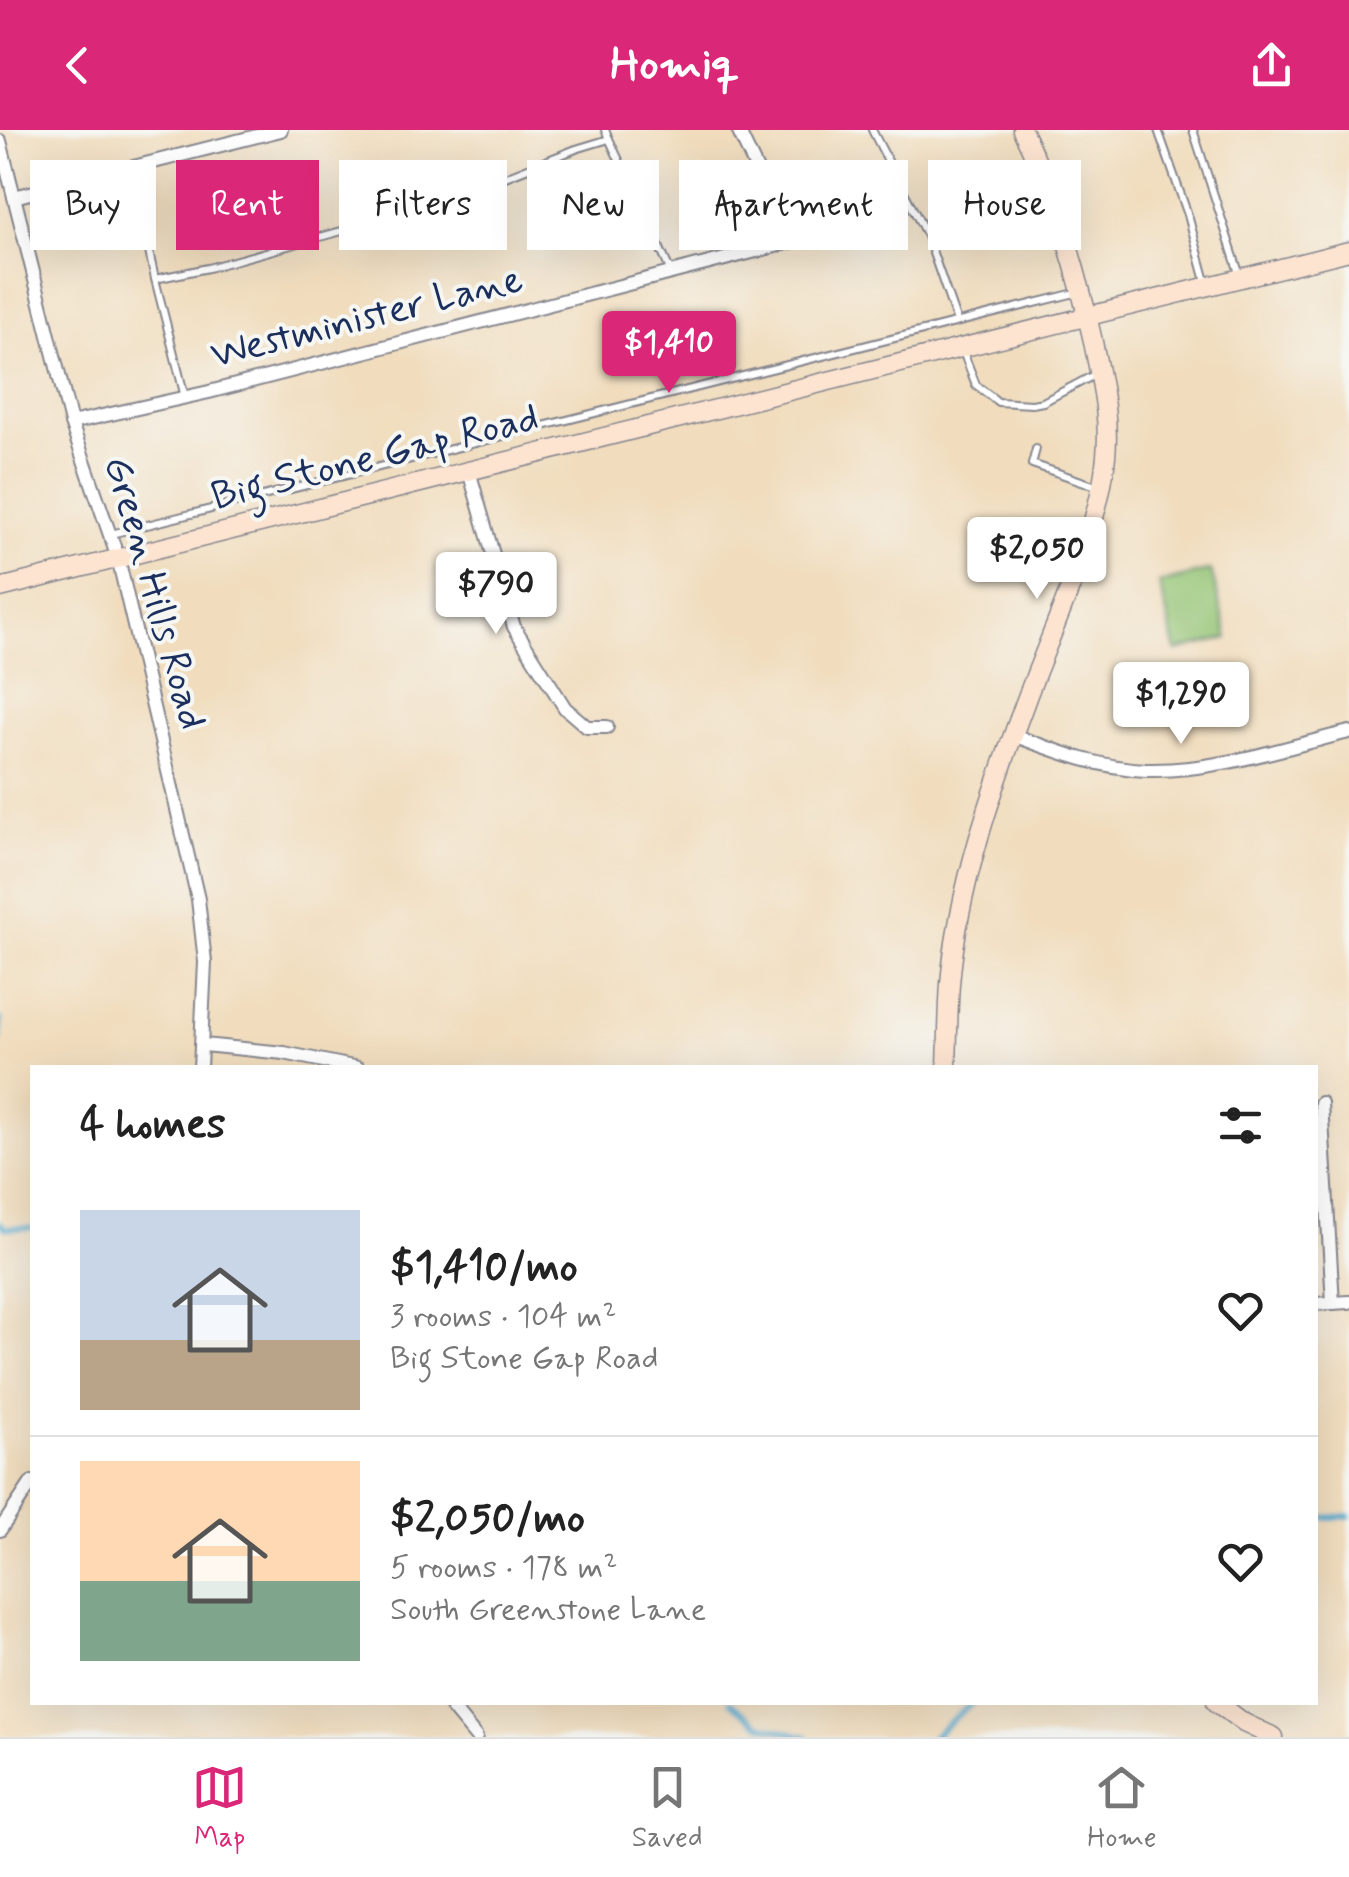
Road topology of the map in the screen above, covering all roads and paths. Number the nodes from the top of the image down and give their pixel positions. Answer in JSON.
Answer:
{"nodes":[{"id":1,"x":281,"y":130,"type":"edge"},
{"id":2,"x":605,"y":130,"type":"edge"},
{"id":3,"x":738,"y":130,"type":"edge"},
{"id":4,"x":872,"y":130,"type":"edge"},
{"id":5,"x":1022,"y":130,"type":"edge"},
{"id":6,"x":1158,"y":130,"type":"edge"},
{"id":7,"x":1192,"y":130,"type":"edge"},
{"id":8,"x":609,"y":139,"type":"junction"},
{"id":9,"x":0,"y":142,"type":"edge"},
{"id":10,"x":156,"y":162,"type":"edge"},
{"id":11,"x":30,"y":193,"type":"edge"},
{"id":12,"x":14,"y":197,"type":"junction"},
{"id":13,"x":149,"y":250,"type":"edge"},
{"id":14,"x":1349,"y":251,"type":"edge"},
{"id":15,"x":671,"y":274,"type":"junction"},
{"id":16,"x":155,"y":278,"type":"junction"},
{"id":17,"x":1241,"y":278,"type":"junction"},
{"id":18,"x":1207,"y":287,"type":"junction"},
{"id":19,"x":1081,"y":292,"type":"junction"},
{"id":20,"x":1087,"y":316,"type":"junction"},
{"id":21,"x":957,"y":322,"type":"junction"},
{"id":22,"x":962,"y":348,"type":"junction"},
{"id":23,"x":1100,"y":373,"type":"junction"},
{"id":24,"x":185,"y":397,"type":"junction"},
{"id":25,"x":70,"y":423,"type":"junction"},
{"id":26,"x":1036,"y":450,"type":"dead end"},
{"id":27,"x":470,"y":470,"type":"junction"},
{"id":28,"x":1100,"y":487,"type":"junction"},
{"id":29,"x":110,"y":534,"type":"junction"},
{"id":30,"x":118,"y":558,"type":"junction"},
{"id":31,"x":0,"y":588,"type":"edge"},
{"id":32,"x":607,"y":727,"type":"dead end"},
{"id":33,"x":1349,"y":732,"type":"edge"},
{"id":34,"x":1012,"y":736,"type":"junction"},
{"id":35,"x":203,"y":1046,"type":"junction"},
{"id":36,"x":200,"y":1065,"type":"edge"},
{"id":37,"x":343,"y":1065,"type":"edge"},
{"id":38,"x":947,"y":1065,"type":"edge"},
{"id":39,"x":1320,"y":1103,"type":"dead end"},
{"id":40,"x":1349,"y":1302,"type":"edge"},
{"id":41,"x":1333,"y":1303,"type":"junction"},
{"id":42,"x":1318,"y":1304,"type":"edge"},
{"id":43,"x":30,"y":1485,"type":"edge"},
{"id":44,"x":0,"y":1530,"type":"edge"},
{"id":45,"x":449,"y":1705,"type":"edge"},
{"id":46,"x":1220,"y":1705,"type":"edge"},
{"id":47,"x":1267,"y":1735,"type":"edge"},
{"id":48,"x":476,"y":1737,"type":"edge"}],
"edges":[{"from":1,"to":10,"type":"street"},
{"from":2,"to":8,"type":"lane"},
{"from":3,"to":15,"type":"street","name":"Westminister Lane"},
{"from":4,"to":21,"type":"lane"},
{"from":5,"to":19,"type":"street"},
{"from":6,"to":18,"type":"lane"},
{"from":7,"to":17,"type":"lane"},
{"from":8,"to":15,"type":"lane"},
{"from":8,"to":16,"type":"lane"},
{"from":9,"to":12,"type":"street","name":"Green Hills Road"},
{"from":11,"to":12,"type":"street"},
{"from":12,"to":25,"type":"street","name":"Green Hills Road"},
{"from":13,"to":16,"type":"lane"},
{"from":14,"to":17,"type":"street","name":"Big Stone Gap Road"},
{"from":15,"to":24,"type":"street","name":"Westminister Lane"},
{"from":16,"to":24,"type":"lane"},
{"from":17,"to":18,"type":"street","name":"Big Stone Gap Road"},
{"from":18,"to":20,"type":"street","name":"Big Stone Gap Road"},
{"from":19,"to":20,"type":"street"},
{"from":19,"to":21,"type":"lane"},
{"from":20,"to":22,"type":"street","name":"Big Stone Gap Road"},
{"from":20,"to":23,"type":"street"},
{"from":21,"to":29,"type":"lane"},
{"from":22,"to":23,"type":"lane"},
{"from":22,"to":27,"type":"street","name":"Big Stone Gap Road"},
{"from":23,"to":28,"type":"street"},
{"from":24,"to":25,"type":"street","name":"Westminister Lane"},
{"from":25,"to":29,"type":"street","name":"Green Hills Road"},
{"from":26,"to":28,"type":"lane"},
{"from":27,"to":30,"type":"street","name":"Big Stone Gap Road"},
{"from":27,"to":32,"type":"street"},
{"from":28,"to":34,"type":"street"},
{"from":29,"to":30,"type":"street","name":"Green Hills Road"},
{"from":30,"to":31,"type":"street","name":"Big Stone Gap Road"},
{"from":30,"to":35,"type":"street","name":"Green Hills Road"},
{"from":33,"to":34,"type":"street"},
{"from":34,"to":38,"type":"street"},
{"from":35,"to":36,"type":"street","name":"Green Hills Road"},
{"from":35,"to":37,"type":"street"},
{"from":39,"to":41,"type":"street"},
{"from":40,"to":41,"type":"street"},
{"from":41,"to":42,"type":"street"},
{"from":43,"to":44,"type":"street"},
{"from":45,"to":48,"type":"street"},
{"from":46,"to":47,"type":"street"}]}
